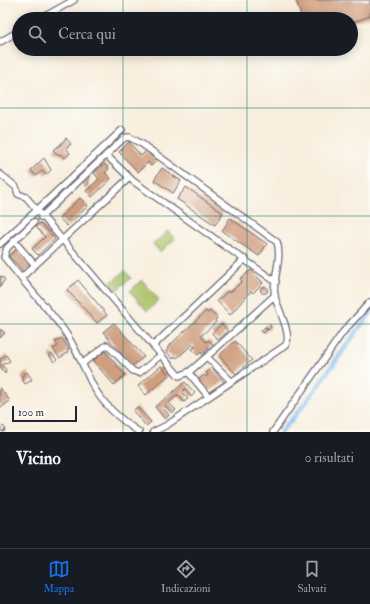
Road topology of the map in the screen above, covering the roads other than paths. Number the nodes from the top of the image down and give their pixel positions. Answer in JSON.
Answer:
{"nodes":[{"id":1,"x":74,"y":0,"type":"edge"},
{"id":2,"x":53,"y":12,"type":"edge"},
{"id":3,"x":12,"y":35,"type":"edge"},
{"id":4,"x":0,"y":42,"type":"edge"},
{"id":5,"x":122,"y":130,"type":"dead end"},
{"id":6,"x":106,"y":155,"type":"junction"},
{"id":7,"x":0,"y":174,"type":"edge"},
{"id":8,"x":129,"y":178,"type":"junction"},
{"id":9,"x":37,"y":210,"type":"junction"},
{"id":10,"x":41,"y":217,"type":"junction"},
{"id":11,"x":34,"y":222,"type":"dead end"},
{"id":12,"x":62,"y":240,"type":"junction"},
{"id":13,"x":14,"y":241,"type":"junction"},
{"id":14,"x":0,"y":244,"type":"edge"},
{"id":15,"x":245,"y":259,"type":"junction"},
{"id":16,"x":35,"y":265,"type":"junction"},
{"id":17,"x":21,"y":278,"type":"junction"},
{"id":18,"x":276,"y":282,"type":"junction"},
{"id":19,"x":275,"y":295,"type":"junction"},
{"id":20,"x":370,"y":302,"type":"edge"},
{"id":21,"x":154,"y":345,"type":"junction"},
{"id":22,"x":161,"y":354,"type":"junction"},
{"id":23,"x":208,"y":357,"type":"junction"},
{"id":24,"x":83,"y":363,"type":"junction"},
{"id":25,"x":188,"y":372,"type":"junction"},
{"id":26,"x":231,"y":381,"type":"junction"},
{"id":27,"x":208,"y":396,"type":"junction"},
{"id":28,"x":139,"y":432,"type":"edge"},
{"id":29,"x":154,"y":432,"type":"edge"},
{"id":30,"x":273,"y":432,"type":"edge"}],
"edges":[{"from":1,"to":2,"type":"street"},
{"from":3,"to":4,"type":"street"},
{"from":5,"to":9,"type":"street"},
{"from":6,"to":8,"type":"street"},
{"from":6,"to":10,"type":"street"},
{"from":6,"to":18,"type":"street"},
{"from":7,"to":9,"type":"street"},
{"from":8,"to":12,"type":"street"},
{"from":8,"to":15,"type":"street"},
{"from":9,"to":10,"type":"street"},
{"from":9,"to":14,"type":"street"},
{"from":10,"to":12,"type":"street"},
{"from":11,"to":13,"type":"street"},
{"from":12,"to":16,"type":"street"},
{"from":12,"to":21,"type":"street"},
{"from":13,"to":16,"type":"street"},
{"from":13,"to":17,"type":"street"},
{"from":15,"to":18,"type":"street"},
{"from":15,"to":21,"type":"street"},
{"from":16,"to":17,"type":"street"},
{"from":17,"to":24,"type":"street"},
{"from":18,"to":19,"type":"street"},
{"from":19,"to":23,"type":"street"},
{"from":19,"to":26,"type":"street"},
{"from":20,"to":30,"type":"street"},
{"from":21,"to":22,"type":"street"},
{"from":22,"to":24,"type":"street"},
{"from":22,"to":25,"type":"street"},
{"from":23,"to":25,"type":"street"},
{"from":23,"to":26,"type":"street"},
{"from":24,"to":28,"type":"street"},
{"from":25,"to":27,"type":"street"},
{"from":26,"to":27,"type":"street"},
{"from":27,"to":29,"type":"street"}]}
